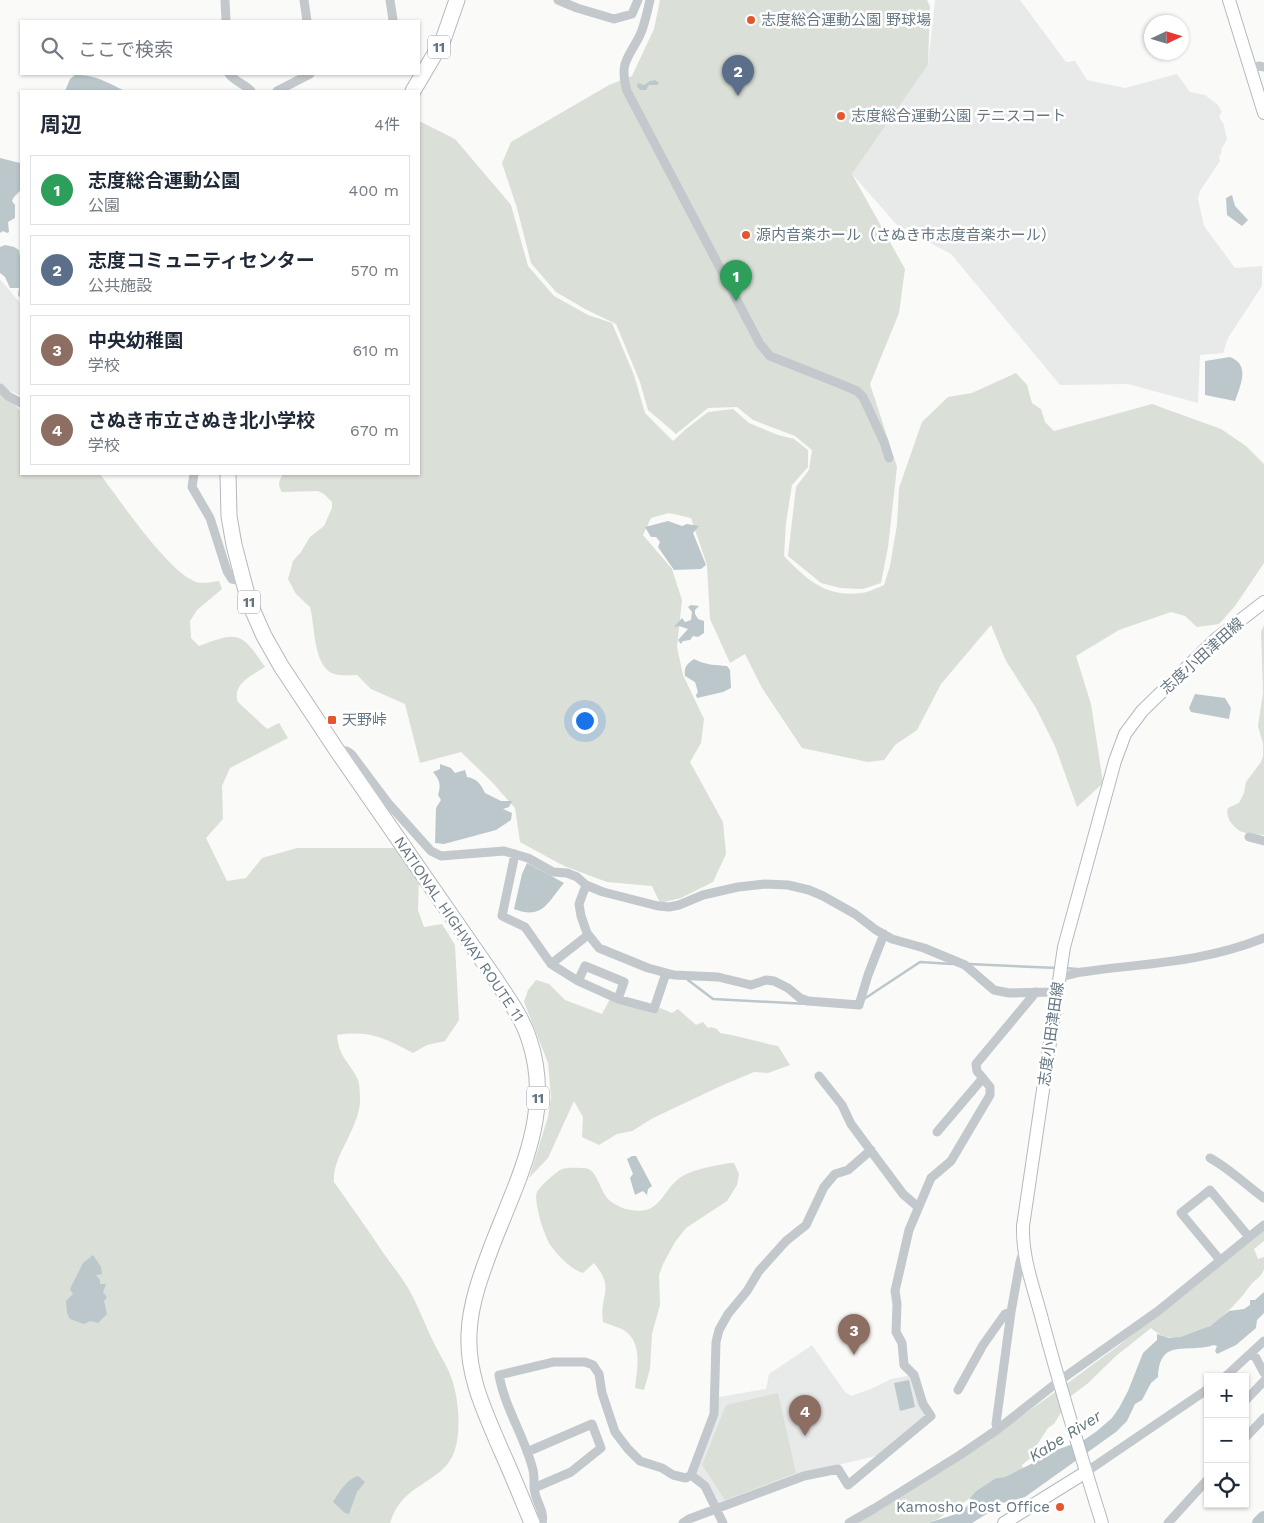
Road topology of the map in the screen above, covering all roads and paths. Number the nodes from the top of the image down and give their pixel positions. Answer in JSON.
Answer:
{"nodes":[{"id":1,"x":225,"y":0,"type":"edge"},
{"id":2,"x":304,"y":0,"type":"edge"},
{"id":3,"x":390,"y":0,"type":"edge"},
{"id":4,"x":458,"y":0,"type":"edge"},
{"id":5,"x":558,"y":0,"type":"edge"},
{"id":6,"x":638,"y":0,"type":"edge"},
{"id":7,"x":650,"y":0,"type":"edge"},
{"id":8,"x":1229,"y":0,"type":"edge"},
{"id":9,"x":226,"y":20,"type":"edge"},
{"id":10,"x":307,"y":20,"type":"edge"},
{"id":11,"x":393,"y":20,"type":"dead end"},
{"id":12,"x":1264,"y":67,"type":"edge"},
{"id":13,"x":1251,"y":70,"type":"junction"},
{"id":14,"x":230,"y":75,"type":"edge"},
{"id":15,"x":308,"y":75,"type":"edge"},
{"id":16,"x":250,"y":90,"type":"edge"},
{"id":17,"x":278,"y":90,"type":"edge"},
{"id":18,"x":414,"y":90,"type":"edge"},
{"id":19,"x":1264,"y":113,"type":"edge"},
{"id":20,"x":0,"y":388,"type":"edge"},
{"id":21,"x":20,"y":402,"type":"edge"},
{"id":22,"x":888,"y":458,"type":"dead end"},
{"id":23,"x":194,"y":475,"type":"edge"},
{"id":24,"x":228,"y":475,"type":"edge"},
{"id":25,"x":242,"y":581,"type":"junction"},
{"id":26,"x":1264,"y":602,"type":"edge"},
{"id":27,"x":338,"y":752,"type":"junction"},
{"id":28,"x":1249,"y":837,"type":"dead end"},
{"id":29,"x":1264,"y":842,"type":"edge"},
{"id":30,"x":515,"y":854,"type":"junction"},
{"id":31,"x":586,"y":885,"type":"junction"},
{"id":32,"x":884,"y":934,"type":"junction"},
{"id":33,"x":588,"y":935,"type":"junction"},
{"id":34,"x":1264,"y":938,"type":"edge"},
{"id":35,"x":551,"y":964,"type":"junction"},
{"id":36,"x":666,"y":973,"type":"junction"},
{"id":37,"x":1059,"y":978,"type":"junction"},
{"id":38,"x":578,"y":981,"type":"junction"},
{"id":39,"x":1036,"y":992,"type":"junction"},
{"id":40,"x":1057,"y":992,"type":"junction"},
{"id":41,"x":618,"y":999,"type":"junction"},
{"id":42,"x":819,"y":1076,"type":"dead end"},
{"id":43,"x":983,"y":1078,"type":"junction"},
{"id":44,"x":937,"y":1132,"type":"dead end"},
{"id":45,"x":871,"y":1150,"type":"junction"},
{"id":46,"x":1210,"y":1158,"type":"dead end"},
{"id":47,"x":1264,"y":1198,"type":"edge"},
{"id":48,"x":918,"y":1207,"type":"junction"},
{"id":49,"x":1264,"y":1225,"type":"edge"},
{"id":50,"x":1249,"y":1237,"type":"junction"},
{"id":51,"x":1024,"y":1251,"type":"junction"},
{"id":52,"x":1220,"y":1260,"type":"junction"},
{"id":53,"x":1012,"y":1312,"type":"junction"},
{"id":54,"x":1264,"y":1341,"type":"edge"},
{"id":55,"x":1251,"y":1353,"type":"junction"},
{"id":56,"x":1228,"y":1373,"type":"edge"},
{"id":57,"x":1264,"y":1373,"type":"edge"},
{"id":58,"x":1264,"y":1381,"type":"edge"},
{"id":59,"x":1060,"y":1384,"type":"junction"},
{"id":60,"x":958,"y":1390,"type":"dead end"},
{"id":61,"x":1204,"y":1392,"type":"edge"},
{"id":62,"x":1249,"y":1397,"type":"edge"},
{"id":63,"x":1264,"y":1418,"type":"edge"},
{"id":64,"x":998,"y":1429,"type":"junction"},
{"id":65,"x":1249,"y":1434,"type":"edge"},
{"id":66,"x":528,"y":1452,"type":"junction"},
{"id":67,"x":1085,"y":1468,"type":"junction"},
{"id":68,"x":691,"y":1475,"type":"junction"},
{"id":69,"x":1204,"y":1483,"type":"edge"},
{"id":70,"x":534,"y":1488,"type":"junction"},
{"id":71,"x":716,"y":1509,"type":"junction"},
{"id":72,"x":532,"y":1523,"type":"edge"},
{"id":73,"x":542,"y":1523,"type":"edge"},
{"id":74,"x":683,"y":1523,"type":"edge"},
{"id":75,"x":723,"y":1523,"type":"edge"},
{"id":76,"x":849,"y":1523,"type":"edge"},
{"id":77,"x":1004,"y":1523,"type":"edge"},
{"id":78,"x":1102,"y":1523,"type":"edge"},
{"id":79,"x":1168,"y":1523,"type":"edge"}],
"edges":[{"from":1,"to":9,"type":"street"},
{"from":2,"to":10,"type":"street"},
{"from":3,"to":11,"type":"street"},
{"from":4,"to":18,"type":"highway","number":"11"},
{"from":5,"to":6,"type":"street"},
{"from":7,"to":22,"type":"street"},
{"from":8,"to":13,"type":"main road"},
{"from":12,"to":13,"type":"street"},
{"from":13,"to":19,"type":"main road"},
{"from":14,"to":16,"type":"street"},
{"from":15,"to":17,"type":"street"},
{"from":20,"to":21,"type":"street"},
{"from":23,"to":25,"type":"street"},
{"from":24,"to":25,"type":"highway","name":"NATIONAL HIGHWAY ROUTE 11","number":"11"},
{"from":25,"to":27,"type":"highway","name":"NATIONAL HIGHWAY ROUTE 11","number":"11"},
{"from":26,"to":37,"type":"main road","name":"志度小田津田線"},
{"from":27,"to":30,"type":"street"},
{"from":27,"to":72,"type":"highway","name":"NATIONAL HIGHWAY ROUTE 11","number":"11"},
{"from":28,"to":29,"type":"street"},
{"from":30,"to":31,"type":"street"},
{"from":30,"to":35,"type":"street"},
{"from":31,"to":32,"type":"street"},
{"from":31,"to":33,"type":"street"},
{"from":32,"to":36,"type":"street"},
{"from":32,"to":39,"type":"street"},
{"from":33,"to":35,"type":"street"},
{"from":33,"to":36,"type":"street"},
{"from":34,"to":37,"type":"street"},
{"from":35,"to":38,"type":"street"},
{"from":36,"to":41,"type":"street"},
{"from":37,"to":40,"type":"main road","name":"志度小田津田線"},
{"from":38,"to":41,"type":"street"},
{"from":38,"to":41,"type":"street"},
{"from":39,"to":40,"type":"street"},
{"from":39,"to":43,"type":"street"},
{"from":40,"to":51,"type":"main road","name":"志度小田津田線"},
{"from":42,"to":45,"type":"street"},
{"from":43,"to":44,"type":"street"},
{"from":43,"to":48,"type":"street"},
{"from":45,"to":48,"type":"street"},
{"from":45,"to":68,"type":"street"},
{"from":46,"to":47,"type":"street"},
{"from":48,"to":71,"type":"street"},
{"from":49,"to":50,"type":"street"},
{"from":50,"to":52,"type":"street"},
{"from":50,"to":52,"type":"street"},
{"from":51,"to":53,"type":"street"},
{"from":51,"to":59,"type":"main road","name":"志度小田津田線"},
{"from":52,"to":59,"type":"street"},
{"from":53,"to":60,"type":"street"},
{"from":53,"to":64,"type":"street"},
{"from":54,"to":55,"type":"street"},
{"from":55,"to":56,"type":"street"},
{"from":55,"to":57,"type":"street"},
{"from":58,"to":62,"type":"street"},
{"from":59,"to":64,"type":"street"},
{"from":59,"to":67,"type":"main road","name":"志度小田津田線"},
{"from":61,"to":67,"type":"street"},
{"from":63,"to":65,"type":"street"},
{"from":64,"to":76,"type":"street"},
{"from":66,"to":68,"type":"street"},
{"from":66,"to":70,"type":"street"},
{"from":66,"to":70,"type":"street"},
{"from":67,"to":77,"type":"main road"},
{"from":67,"to":78,"type":"main road","name":"志度小田津田線"},
{"from":68,"to":71,"type":"street"},
{"from":69,"to":79,"type":"street"},
{"from":70,"to":73,"type":"street"},
{"from":71,"to":74,"type":"street"},
{"from":71,"to":75,"type":"street"}]}
